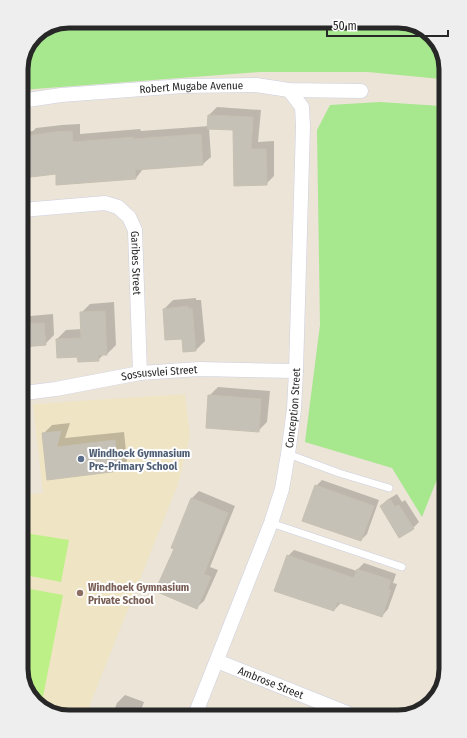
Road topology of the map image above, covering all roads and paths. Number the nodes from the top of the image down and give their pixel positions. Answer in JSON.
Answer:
{"nodes":[{"id":1,"x":289,"y":90,"type":"junction"},
{"id":2,"x":361,"y":90,"type":"dead end"},
{"id":3,"x":28,"y":100,"type":"edge"},
{"id":4,"x":28,"y":209,"type":"edge"},
{"id":5,"x":296,"y":371,"type":"junction"},
{"id":6,"x":140,"y":373,"type":"junction"},
{"id":7,"x":28,"y":392,"type":"edge"},
{"id":8,"x":288,"y":454,"type":"junction"},
{"id":9,"x":388,"y":488,"type":"dead end"},
{"id":10,"x":271,"y":523,"type":"junction"},
{"id":11,"x":402,"y":567,"type":"dead end"},
{"id":12,"x":217,"y":661,"type":"junction"},
{"id":13,"x":198,"y":710,"type":"edge"},
{"id":14,"x":340,"y":710,"type":"edge"}],
"edges":[{"from":1,"to":2,"type":"street","name":"Robert Mugabe Avenue"},
{"from":1,"to":3,"type":"street","name":"Robert Mugabe Avenue"},
{"from":1,"to":5,"type":"street","name":"Conception Street"},
{"from":4,"to":6,"type":"street","name":"Garibes Street"},
{"from":5,"to":6,"type":"street","name":"Sossusvlei Street"},
{"from":5,"to":8,"type":"street","name":"Conception Street"},
{"from":6,"to":7,"type":"street","name":"Sossusvlei Street"},
{"from":8,"to":9,"type":"lane"},
{"from":8,"to":10,"type":"street","name":"Conception Street"},
{"from":10,"to":11,"type":"lane"},
{"from":10,"to":12,"type":"street","name":"Conception Street"},
{"from":12,"to":13,"type":"street","name":"Conception Street"},
{"from":12,"to":14,"type":"street","name":"Ambrose Street"}]}
